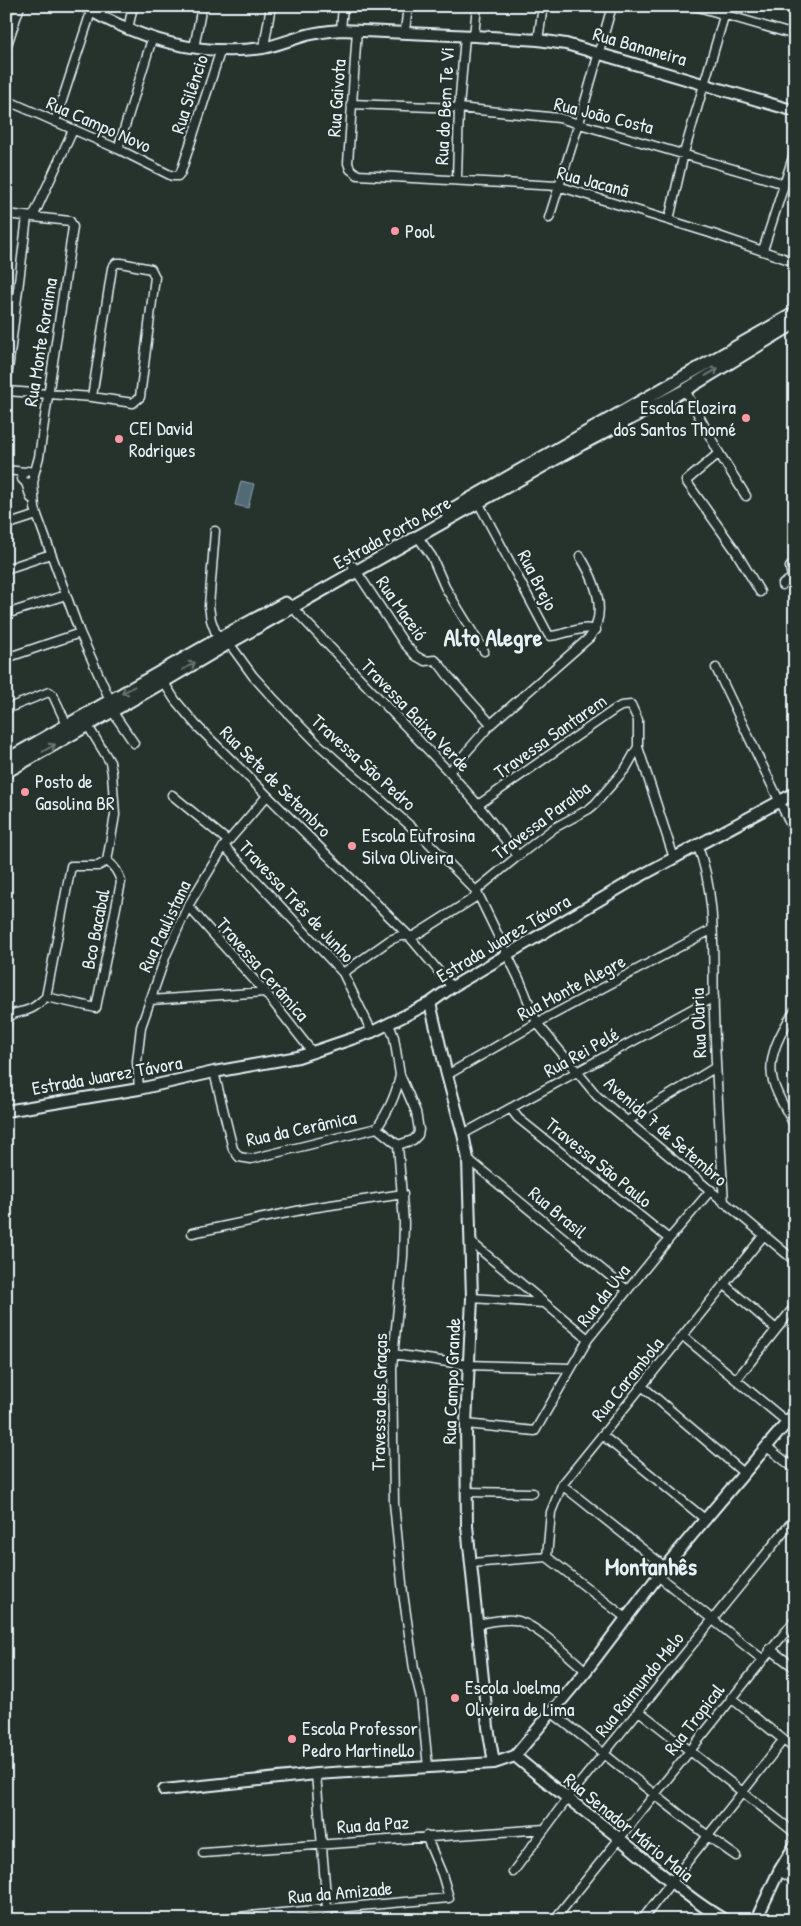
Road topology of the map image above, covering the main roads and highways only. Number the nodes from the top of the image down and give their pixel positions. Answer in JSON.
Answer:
{"nodes":[{"id":1,"x":795,"y":313,"type":"edge"},
{"id":2,"x":795,"y":323,"type":"edge"},
{"id":3,"x":477,"y":499,"type":"junction"},
{"id":4,"x":355,"y":569,"type":"junction"},
{"id":5,"x":85,"y":721,"type":"junction"},
{"id":6,"x":6,"y":760,"type":"edge"},
{"id":7,"x":6,"y":772,"type":"edge"}],
"edges":[{"from":1,"to":3,"type":"main road","name":"Estrada Porto Acre"},
{"from":3,"to":2,"type":"main road","name":"Estrada Porto Acre","one_way":true},
{"from":3,"to":4,"type":"main road","name":"Estrada Porto Acre"},
{"from":3,"to":4,"type":"main road","name":"Estrada Porto Acre"},
{"from":4,"to":5,"type":"main road","name":"Estrada Porto Acre"},
{"from":5,"to":6,"type":"main road","name":"Estrada Porto Acre"},
{"from":7,"to":5,"type":"main road","name":"Estrada Porto Acre","one_way":true}]}
